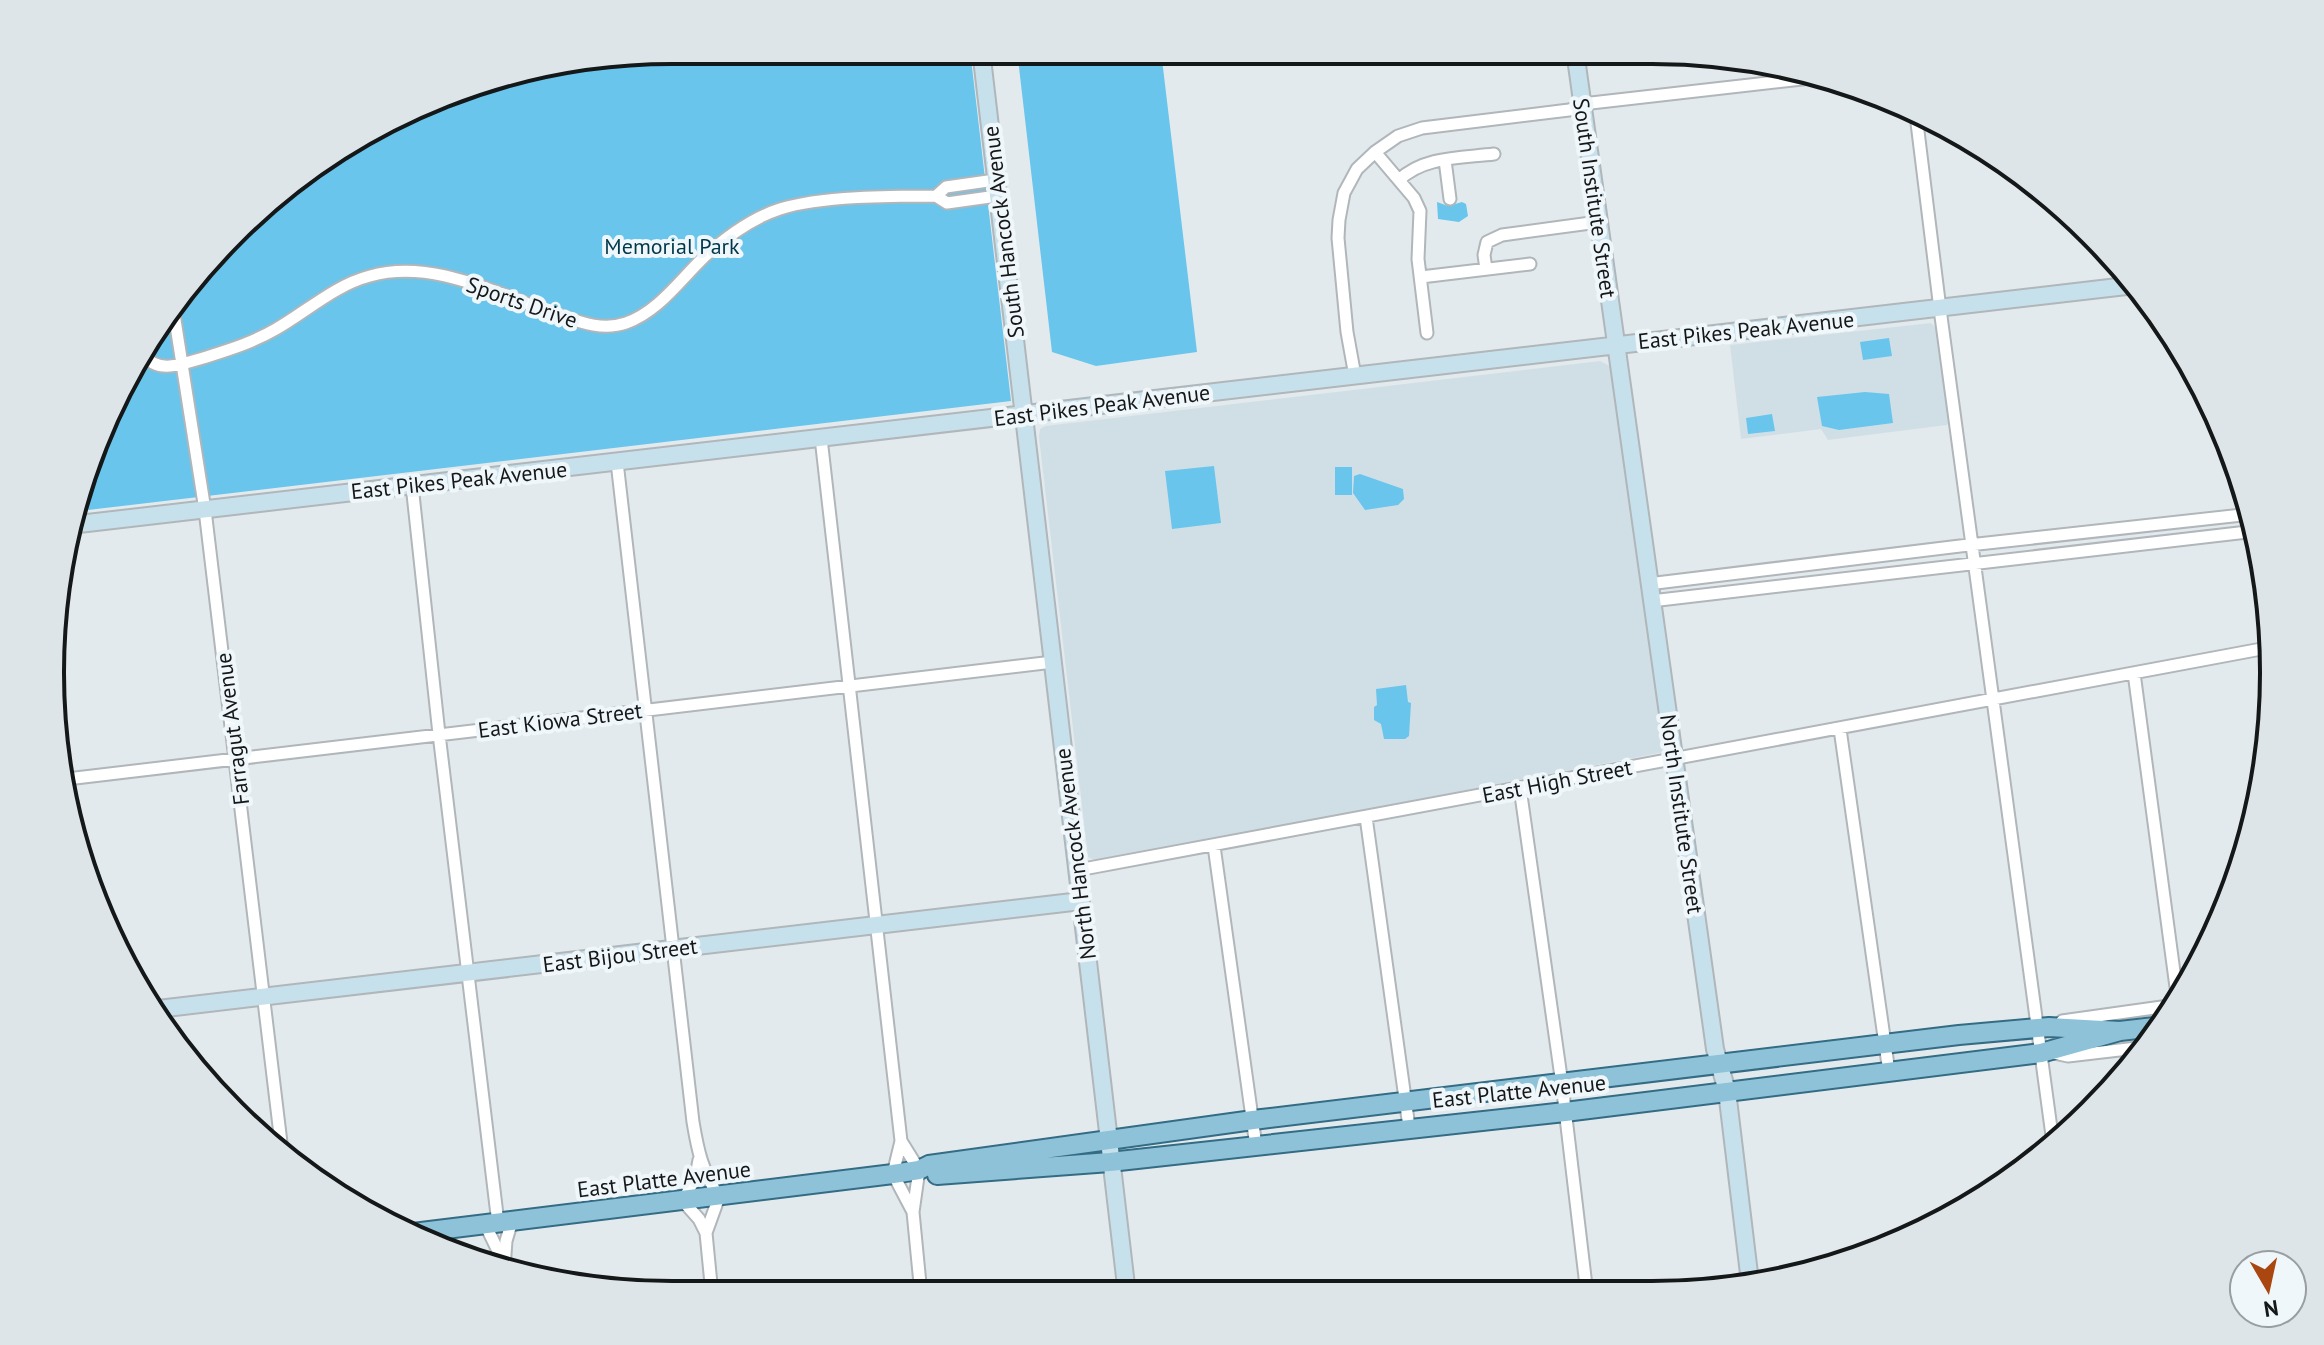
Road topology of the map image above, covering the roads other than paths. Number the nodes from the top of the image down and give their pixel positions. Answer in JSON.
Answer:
{"nodes":[{"id":1,"x":983,"y":64,"type":"edge"},
{"id":2,"x":1577,"y":64,"type":"edge"},
{"id":3,"x":1789,"y":80,"type":"edge"},
{"id":4,"x":1582,"y":107,"type":"junction"},
{"id":5,"x":1917,"y":125,"type":"edge"},
{"id":6,"x":1375,"y":152,"type":"junction"},
{"id":7,"x":1494,"y":154,"type":"dead end"},
{"id":8,"x":1445,"y":160,"type":"junction"},
{"id":9,"x":1399,"y":180,"type":"junction"},
{"id":10,"x":996,"y":188,"type":"junction"},
{"id":11,"x":1450,"y":199,"type":"dead end"},
{"id":12,"x":1598,"y":222,"type":"junction"},
{"id":13,"x":1530,"y":264,"type":"dead end"},
{"id":14,"x":1486,"y":269,"type":"junction"},
{"id":15,"x":1421,"y":277,"type":"junction"},
{"id":16,"x":2122,"y":287,"type":"edge"},
{"id":17,"x":1940,"y":309,"type":"junction"},
{"id":18,"x":176,"y":322,"type":"edge"},
{"id":19,"x":1427,"y":333,"type":"dead end"},
{"id":20,"x":1615,"y":345,"type":"junction"},
{"id":21,"x":150,"y":361,"type":"edge"},
{"id":22,"x":183,"y":364,"type":"junction"},
{"id":23,"x":1355,"y":376,"type":"junction"},
{"id":24,"x":1025,"y":414,"type":"junction"},
{"id":25,"x":821,"y":438,"type":"junction"},
{"id":26,"x":617,"y":462,"type":"junction"},
{"id":27,"x":412,"y":485,"type":"junction"},
{"id":28,"x":205,"y":510,"type":"junction"},
{"id":29,"x":2239,"y":515,"type":"edge"},
{"id":30,"x":83,"y":524,"type":"edge"},
{"id":31,"x":2243,"y":533,"type":"edge"},
{"id":32,"x":1972,"y":544,"type":"junction"},
{"id":33,"x":1975,"y":564,"type":"junction"},
{"id":34,"x":1648,"y":584,"type":"junction"},
{"id":35,"x":1651,"y":601,"type":"junction"},
{"id":36,"x":2259,"y":649,"type":"edge"},
{"id":37,"x":1053,"y":662,"type":"junction"},
{"id":38,"x":2134,"y":673,"type":"junction"},
{"id":39,"x":850,"y":686,"type":"junction"},
{"id":40,"x":1994,"y":699,"type":"junction"},
{"id":41,"x":645,"y":711,"type":"junction"},
{"id":42,"x":1840,"y":729,"type":"junction"},
{"id":43,"x":439,"y":734,"type":"junction"},
{"id":44,"x":1675,"y":758,"type":"junction"},
{"id":45,"x":236,"y":759,"type":"junction"},
{"id":46,"x":74,"y":778,"type":"edge"},
{"id":47,"x":1520,"y":788,"type":"junction"},
{"id":48,"x":1366,"y":817,"type":"junction"},
{"id":49,"x":1214,"y":846,"type":"junction"},
{"id":50,"x":1078,"y":870,"type":"junction"},
{"id":51,"x":1081,"y":901,"type":"junction"},
{"id":52,"x":877,"y":926,"type":"junction"},
{"id":53,"x":672,"y":948,"type":"junction"},
{"id":54,"x":469,"y":973,"type":"junction"},
{"id":55,"x":2174,"y":983,"type":"edge"},
{"id":56,"x":264,"y":996,"type":"junction"},
{"id":57,"x":2160,"y":1007,"type":"edge"},
{"id":58,"x":165,"y":1008,"type":"edge"},
{"id":59,"x":2043,"y":1028,"type":"junction"},
{"id":60,"x":2145,"y":1028,"type":"edge"},
{"id":61,"x":2120,"y":1031,"type":"junction"},
{"id":62,"x":1885,"y":1044,"type":"junction"},
{"id":63,"x":2129,"y":1049,"type":"edge"},
{"id":64,"x":2045,"y":1052,"type":"junction"},
{"id":65,"x":1717,"y":1064,"type":"junction"},
{"id":66,"x":1889,"y":1072,"type":"junction"},
{"id":67,"x":1562,"y":1084,"type":"junction"},
{"id":68,"x":1727,"y":1091,"type":"junction"},
{"id":69,"x":1406,"y":1102,"type":"junction"},
{"id":70,"x":1565,"y":1112,"type":"junction"},
{"id":71,"x":1253,"y":1120,"type":"junction"},
{"id":72,"x":1409,"y":1127,"type":"junction"},
{"id":73,"x":2052,"y":1131,"type":"edge"},
{"id":74,"x":280,"y":1138,"type":"edge"},
{"id":75,"x":1107,"y":1139,"type":"junction"},
{"id":76,"x":901,"y":1141,"type":"junction"},
{"id":77,"x":1256,"y":1146,"type":"junction"},
{"id":78,"x":699,"y":1159,"type":"junction"},
{"id":79,"x":1110,"y":1162,"type":"junction"},
{"id":80,"x":919,"y":1170,"type":"junction"},
{"id":81,"x":893,"y":1174,"type":"junction"},
{"id":82,"x":719,"y":1197,"type":"junction"},
{"id":83,"x":683,"y":1201,"type":"junction"},
{"id":84,"x":913,"y":1212,"type":"junction"},
{"id":85,"x":499,"y":1223,"type":"junction"},
{"id":86,"x":431,"y":1231,"type":"edge"},
{"id":87,"x":706,"y":1233,"type":"junction"},
{"id":88,"x":503,"y":1257,"type":"edge"},
{"id":89,"x":503,"y":1257,"type":"edge"},
{"id":90,"x":1749,"y":1273,"type":"edge"},
{"id":91,"x":711,"y":1281,"type":"edge"},
{"id":92,"x":920,"y":1281,"type":"edge"},
{"id":93,"x":1125,"y":1281,"type":"edge"},
{"id":94,"x":1585,"y":1281,"type":"edge"}],
"edges":[{"from":1,"to":10,"type":"main road","name":"South Hancock Avenue"},
{"from":2,"to":4,"type":"main road","name":"South Institute Street"},
{"from":3,"to":4,"type":"street"},
{"from":4,"to":6,"type":"street"},
{"from":4,"to":12,"type":"main road","name":"South Institute Street"},
{"from":5,"to":17,"type":"street"},
{"from":6,"to":9,"type":"street"},
{"from":6,"to":23,"type":"street"},
{"from":7,"to":8,"type":"street"},
{"from":8,"to":9,"type":"street"},
{"from":8,"to":11,"type":"street"},
{"from":9,"to":15,"type":"street"},
{"from":10,"to":22,"type":"street","name":"Sports Drive"},
{"from":10,"to":24,"type":"main road","name":"South Hancock Avenue"},
{"from":12,"to":14,"type":"street"},
{"from":12,"to":20,"type":"main road","name":"South Institute Street"},
{"from":13,"to":14,"type":"street"},
{"from":14,"to":15,"type":"street"},
{"from":15,"to":19,"type":"street"},
{"from":16,"to":17,"type":"main road","name":"East Pikes Peak Avenue"},
{"from":17,"to":20,"type":"main road","name":"East Pikes Peak Avenue"},
{"from":17,"to":32,"type":"street"},
{"from":18,"to":22,"type":"street","name":"Farragut Avenue"},
{"from":20,"to":23,"type":"main road","name":"East Pikes Peak Avenue"},
{"from":20,"to":34,"type":"main road","name":"North Institute Street"},
{"from":21,"to":22,"type":"street","name":"Sports Drive"},
{"from":22,"to":28,"type":"street","name":"Farragut Avenue"},
{"from":23,"to":24,"type":"main road","name":"East Pikes Peak Avenue"},
{"from":24,"to":25,"type":"main road","name":"East Pikes Peak Avenue"},
{"from":24,"to":37,"type":"main road","name":"North Hancock Avenue"},
{"from":25,"to":26,"type":"main road","name":"East Pikes Peak Avenue"},
{"from":25,"to":39,"type":"street"},
{"from":26,"to":27,"type":"main road","name":"East Pikes Peak Avenue"},
{"from":26,"to":41,"type":"street"},
{"from":27,"to":28,"type":"main road","name":"East Pikes Peak Avenue"},
{"from":27,"to":43,"type":"street"},
{"from":28,"to":30,"type":"main road","name":"East Pikes Peak Avenue"},
{"from":28,"to":45,"type":"street","name":"Farragut Avenue"},
{"from":29,"to":32,"type":"street"},
{"from":31,"to":33,"type":"street"},
{"from":32,"to":33,"type":"street"},
{"from":32,"to":34,"type":"street"},
{"from":33,"to":35,"type":"street"},
{"from":33,"to":40,"type":"street"},
{"from":34,"to":35,"type":"main road","name":"North Institute Street"},
{"from":35,"to":44,"type":"main road","name":"North Institute Street"},
{"from":36,"to":38,"type":"street","name":"East High Street"},
{"from":37,"to":39,"type":"street","name":"East Kiowa Street"},
{"from":37,"to":50,"type":"main road","name":"North Hancock Avenue"},
{"from":38,"to":40,"type":"street","name":"East High Street"},
{"from":38,"to":55,"type":"street"},
{"from":39,"to":41,"type":"street","name":"East Kiowa Street"},
{"from":39,"to":52,"type":"street"},
{"from":40,"to":42,"type":"street","name":"East High Street"},
{"from":40,"to":59,"type":"street"},
{"from":41,"to":43,"type":"street","name":"East Kiowa Street"},
{"from":41,"to":53,"type":"street"},
{"from":42,"to":44,"type":"street","name":"East High Street"},
{"from":42,"to":62,"type":"street"},
{"from":43,"to":45,"type":"street","name":"East Kiowa Street"},
{"from":43,"to":54,"type":"street"},
{"from":44,"to":47,"type":"street","name":"East High Street"},
{"from":44,"to":65,"type":"main road","name":"North Institute Street"},
{"from":45,"to":46,"type":"street","name":"East Kiowa Street"},
{"from":45,"to":56,"type":"street","name":"Farragut Avenue"},
{"from":47,"to":48,"type":"street","name":"East High Street"},
{"from":47,"to":67,"type":"street"},
{"from":48,"to":49,"type":"street","name":"East High Street"},
{"from":48,"to":69,"type":"street"},
{"from":49,"to":50,"type":"street","name":"East High Street"},
{"from":49,"to":71,"type":"street"},
{"from":50,"to":51,"type":"main road","name":"North Hancock Avenue"},
{"from":51,"to":52,"type":"main road","name":"East Bijou Street"},
{"from":51,"to":75,"type":"main road","name":"North Hancock Avenue"},
{"from":52,"to":53,"type":"main road","name":"East Bijou Street"},
{"from":52,"to":76,"type":"street"},
{"from":53,"to":54,"type":"main road","name":"East Bijou Street"},
{"from":53,"to":78,"type":"street"},
{"from":54,"to":56,"type":"main road","name":"East Bijou Street"},
{"from":54,"to":85,"type":"street"},
{"from":56,"to":58,"type":"main road","name":"East Bijou Street"},
{"from":56,"to":74,"type":"street","name":"Farragut Avenue"},
{"from":57,"to":59,"type":"street"},
{"from":59,"to":61,"type":"main road","name":"East Platte Avenue"},
{"from":59,"to":62,"type":"main road","name":"East Platte Avenue"},
{"from":59,"to":64,"type":"street"},
{"from":60,"to":61,"type":"main road","name":"East Platte Avenue"},
{"from":61,"to":64,"type":"main road","name":"East Platte Avenue"},
{"from":62,"to":65,"type":"main road","name":"East Platte Avenue"},
{"from":62,"to":66,"type":"street"},
{"from":63,"to":64,"type":"street"},
{"from":64,"to":66,"type":"main road","name":"East Platte Avenue"},
{"from":64,"to":73,"type":"street"},
{"from":65,"to":67,"type":"main road","name":"East Platte Avenue"},
{"from":65,"to":68,"type":"main road","name":"North Institute Street"},
{"from":66,"to":68,"type":"main road","name":"East Platte Avenue"},
{"from":67,"to":69,"type":"main road","name":"East Platte Avenue"},
{"from":67,"to":70,"type":"street"},
{"from":68,"to":70,"type":"main road","name":"East Platte Avenue"},
{"from":68,"to":90,"type":"main road","name":"North Institute Street"},
{"from":69,"to":71,"type":"main road","name":"East Platte Avenue"},
{"from":69,"to":72,"type":"street"},
{"from":70,"to":72,"type":"main road","name":"East Platte Avenue"},
{"from":70,"to":94,"type":"street"},
{"from":71,"to":75,"type":"main road","name":"East Platte Avenue"},
{"from":71,"to":77,"type":"street"},
{"from":72,"to":77,"type":"main road","name":"East Platte Avenue"},
{"from":75,"to":79,"type":"main road","name":"North Hancock Avenue"},
{"from":75,"to":80,"type":"main road","name":"East Platte Avenue"},
{"from":76,"to":80,"type":"street"},
{"from":76,"to":81,"type":"street"},
{"from":77,"to":79,"type":"main road","name":"East Platte Avenue"},
{"from":78,"to":82,"type":"street"},
{"from":78,"to":83,"type":"street"},
{"from":79,"to":80,"type":"main road","name":"East Platte Avenue"},
{"from":79,"to":93,"type":"main road","name":"North Hancock Avenue"},
{"from":80,"to":81,"type":"main road","name":"East Platte Avenue"},
{"from":80,"to":84,"type":"street"},
{"from":81,"to":82,"type":"main road","name":"East Platte Avenue"},
{"from":81,"to":84,"type":"street"},
{"from":82,"to":83,"type":"main road","name":"East Platte Avenue"},
{"from":82,"to":87,"type":"street"},
{"from":83,"to":85,"type":"main road","name":"East Platte Avenue"},
{"from":83,"to":87,"type":"street"},
{"from":84,"to":92,"type":"street"},
{"from":85,"to":86,"type":"main road","name":"East Platte Avenue"},
{"from":85,"to":88,"type":"street"},
{"from":85,"to":89,"type":"street"},
{"from":87,"to":91,"type":"street"}]}
